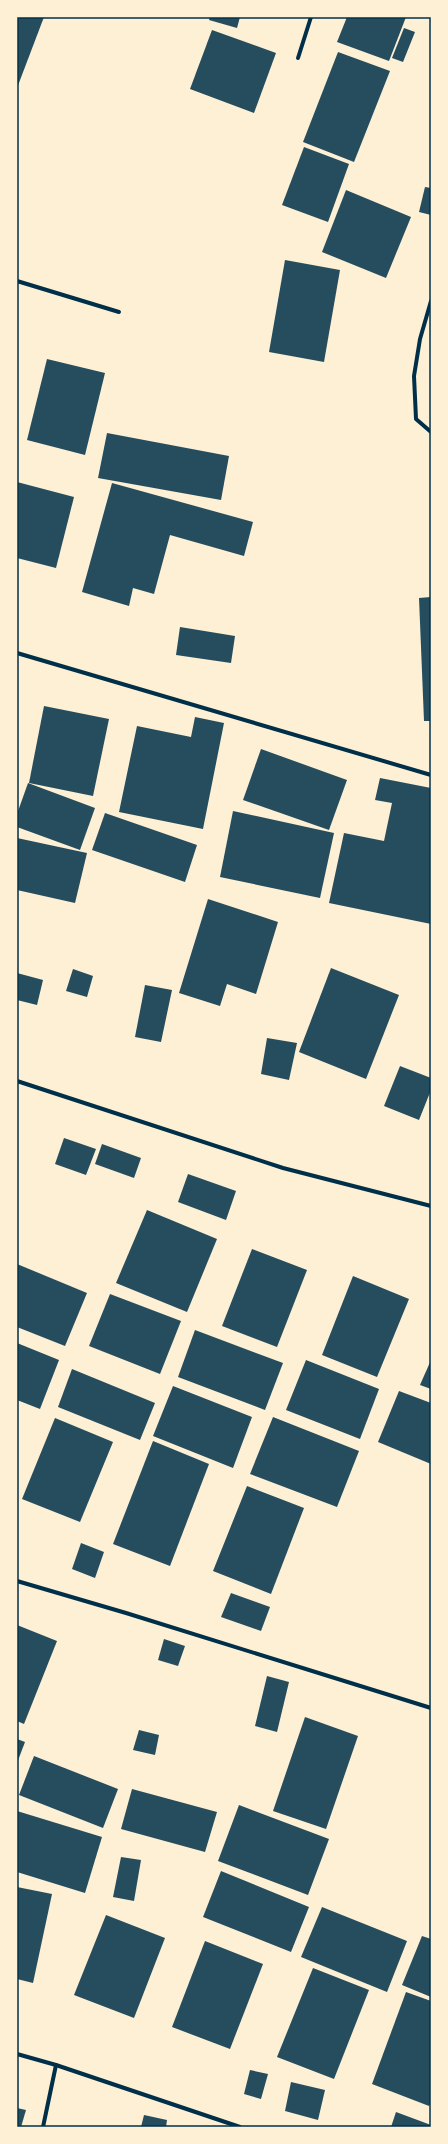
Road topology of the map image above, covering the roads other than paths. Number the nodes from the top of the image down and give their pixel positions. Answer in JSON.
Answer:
{"nodes":[{"id":1,"x":311,"y":17,"type":"edge"},
{"id":2,"x":298,"y":58,"type":"dead end"},
{"id":3,"x":17,"y":281,"type":"edge"},
{"id":4,"x":431,"y":301,"type":"edge"},
{"id":5,"x":119,"y":312,"type":"dead end"},
{"id":6,"x":431,"y":432,"type":"edge"},
{"id":7,"x":17,"y":653,"type":"edge"},
{"id":8,"x":431,"y":775,"type":"edge"},
{"id":9,"x":17,"y":1080,"type":"edge"},
{"id":10,"x":431,"y":1206,"type":"edge"},
{"id":11,"x":17,"y":1581,"type":"edge"},
{"id":12,"x":431,"y":1708,"type":"edge"},
{"id":13,"x":17,"y":2054,"type":"edge"},
{"id":14,"x":56,"y":2065,"type":"junction"},
{"id":15,"x":43,"y":2127,"type":"edge"},
{"id":16,"x":240,"y":2127,"type":"edge"}],
"edges":[{"from":1,"to":2,"type":"street"},
{"from":3,"to":5,"type":"street"},
{"from":4,"to":6,"type":"street"},
{"from":7,"to":8,"type":"street"},
{"from":9,"to":10,"type":"street"},
{"from":11,"to":12,"type":"street"},
{"from":13,"to":14,"type":"street"},
{"from":14,"to":15,"type":"street"},
{"from":14,"to":16,"type":"street"}]}
